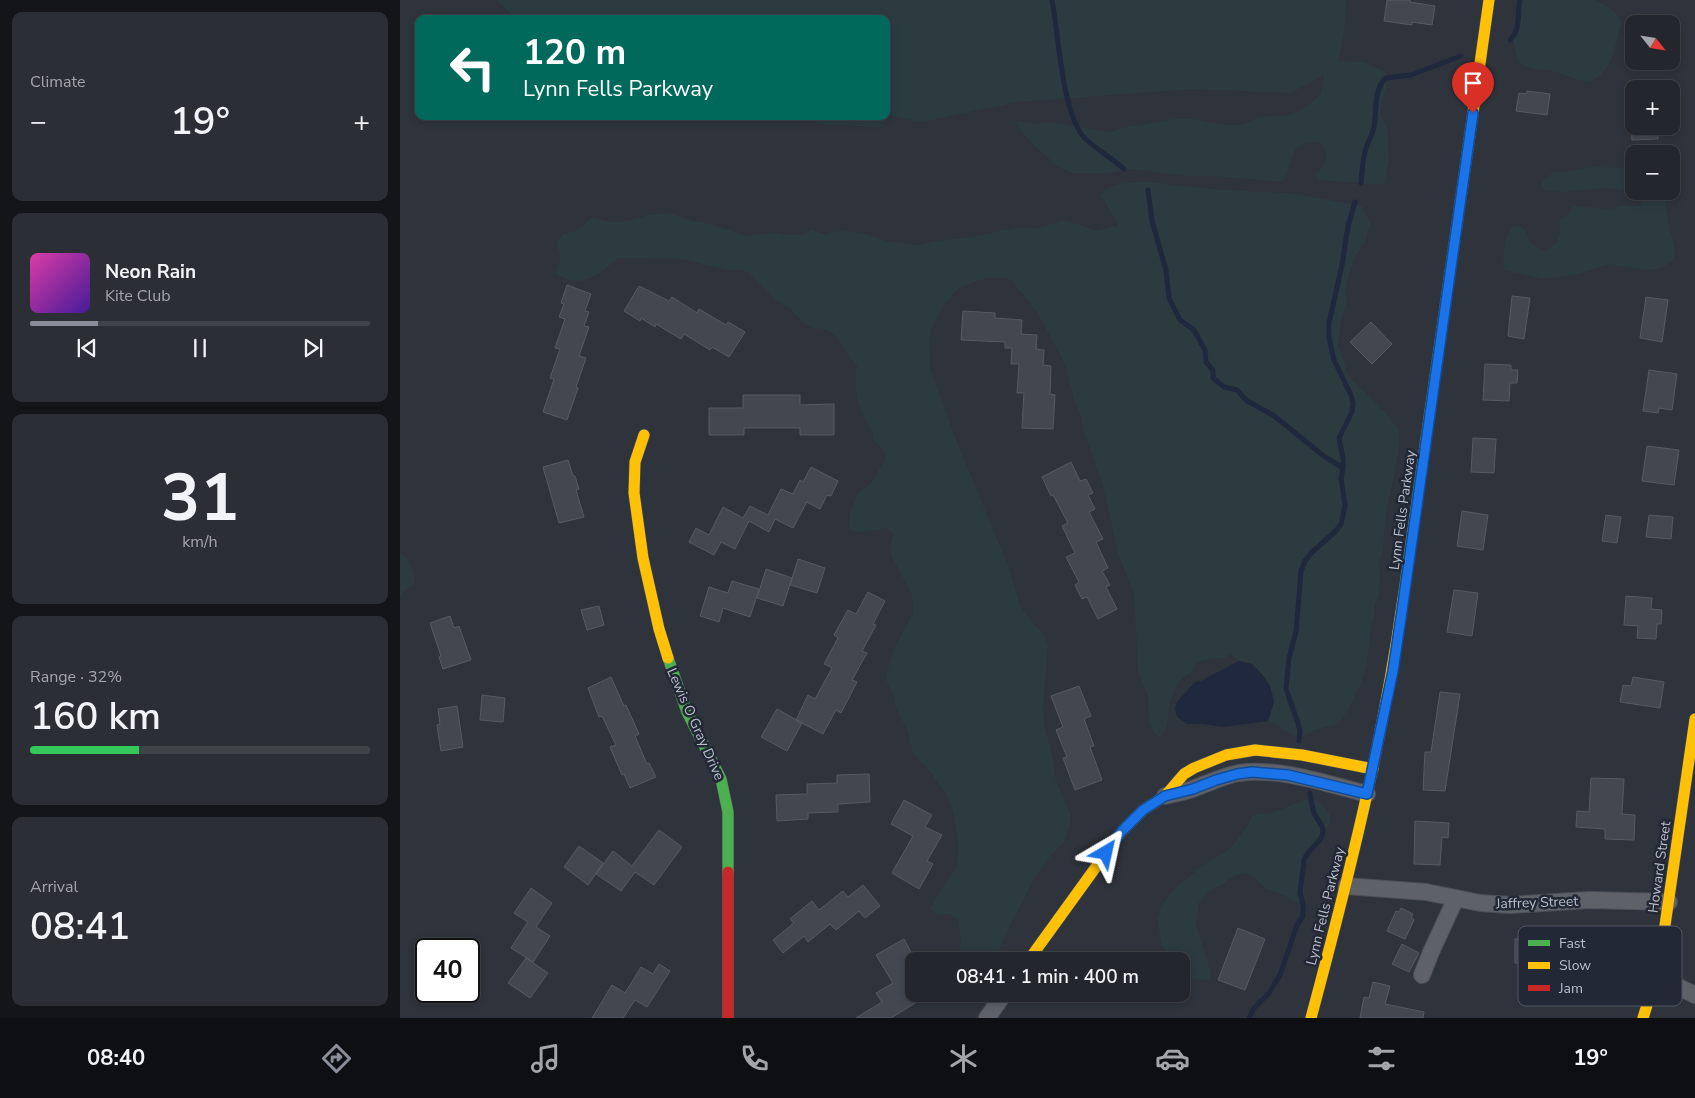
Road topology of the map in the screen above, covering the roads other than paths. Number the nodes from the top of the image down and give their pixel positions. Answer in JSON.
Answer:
{"nodes":[{"id":1,"x":1489,"y":0,"type":"edge"},
{"id":2,"x":644,"y":435,"type":"dead end"},
{"id":3,"x":1695,"y":719,"type":"edge"},
{"id":4,"x":1372,"y":769,"type":"junction"},
{"id":5,"x":1691,"y":782,"type":"edge"},
{"id":6,"x":1367,"y":794,"type":"junction"},
{"id":7,"x":1165,"y":796,"type":"junction"},
{"id":8,"x":1346,"y":886,"type":"junction"},
{"id":9,"x":1456,"y":898,"type":"junction"},
{"id":10,"x":1669,"y":902,"type":"junction"},
{"id":11,"x":1665,"y":926,"type":"edge"},
{"id":12,"x":1035,"y":952,"type":"edge"},
{"id":13,"x":1422,"y":975,"type":"dead end"},
{"id":14,"x":1682,"y":989,"type":"edge"},
{"id":15,"x":1695,"y":995,"type":"edge"},
{"id":16,"x":998,"y":1002,"type":"edge"},
{"id":17,"x":1647,"y":1006,"type":"edge"},
{"id":18,"x":728,"y":1018,"type":"edge"},
{"id":19,"x":987,"y":1018,"type":"edge"},
{"id":20,"x":1311,"y":1018,"type":"edge"},
{"id":21,"x":1643,"y":1018,"type":"edge"}],
"edges":[{"from":1,"to":4,"type":"street","name":"Lynn Fells Parkway"},
{"from":2,"to":18,"type":"street","name":"Lewis O Gray Drive"},
{"from":3,"to":5,"type":"street","name":"Howard Street"},
{"from":4,"to":6,"type":"street","name":"Lynn Fells Parkway"},
{"from":4,"to":7,"type":"street"},
{"from":5,"to":10,"type":"street","name":"Howard Street"},
{"from":6,"to":7,"type":"street"},
{"from":6,"to":8,"type":"street","name":"Lynn Fells Parkway"},
{"from":7,"to":12,"type":"street"},
{"from":8,"to":9,"type":"street","name":"Jaffrey Street"},
{"from":8,"to":20,"type":"street","name":"Lynn Fells Parkway"},
{"from":9,"to":10,"type":"street","name":"Jaffrey Street"},
{"from":9,"to":13,"type":"street"},
{"from":10,"to":11,"type":"street","name":"Howard Street"},
{"from":14,"to":15,"type":"street"},
{"from":16,"to":19,"type":"street"},
{"from":17,"to":21,"type":"street","name":"Howard Street"}]}
